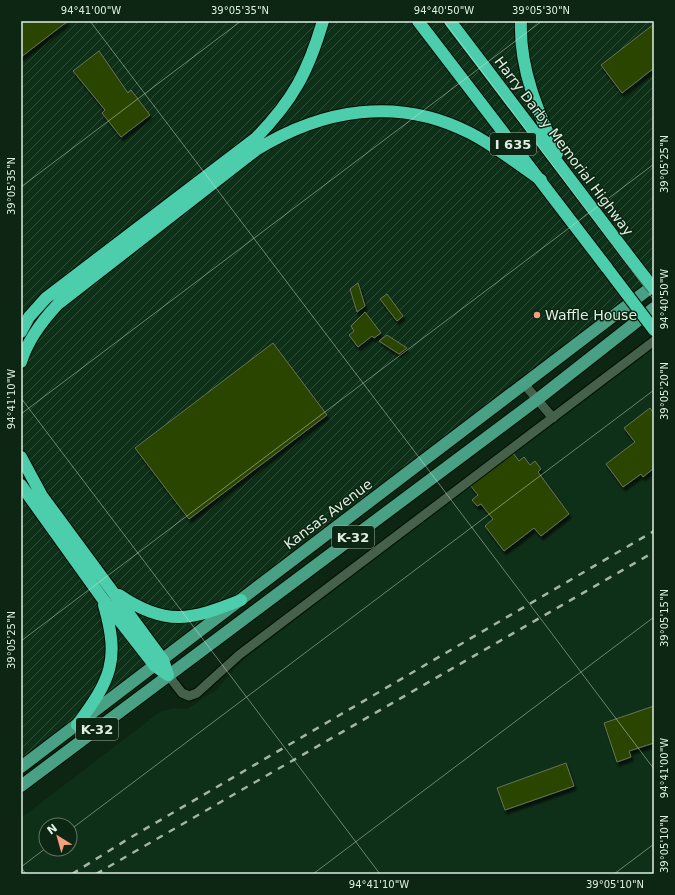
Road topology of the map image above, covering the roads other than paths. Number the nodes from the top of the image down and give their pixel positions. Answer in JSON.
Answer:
{"nodes":[{"id":1,"x":322,"y":21,"type":"edge"},
{"id":2,"x":418,"y":21,"type":"edge"},
{"id":3,"x":450,"y":21,"type":"edge"},
{"id":4,"x":521,"y":21,"type":"edge"},
{"id":5,"x":566,"y":173,"type":"junction"},
{"id":6,"x":541,"y":180,"type":"junction"},
{"id":7,"x":654,"y":285,"type":"edge"},
{"id":8,"x":654,"y":289,"type":"edge"},
{"id":9,"x":654,"y":308,"type":"edge"},
{"id":10,"x":654,"y":330,"type":"edge"},
{"id":11,"x":21,"y":332,"type":"edge"},
{"id":12,"x":654,"y":341,"type":"edge"},
{"id":13,"x":21,"y":362,"type":"edge"},
{"id":14,"x":524,"y":384,"type":"junction"},
{"id":15,"x":538,"y":399,"type":"junction"},
{"id":16,"x":552,"y":418,"type":"junction"},
{"id":17,"x":21,"y":457,"type":"edge"},
{"id":18,"x":21,"y":485,"type":"edge"},
{"id":19,"x":111,"y":590,"type":"junction"},
{"id":20,"x":102,"y":598,"type":"junction"},
{"id":21,"x":240,"y":600,"type":"junction"},
{"id":22,"x":159,"y":663,"type":"junction"},
{"id":23,"x":168,"y":675,"type":"junction"},
{"id":24,"x":77,"y":725,"type":"junction"},
{"id":25,"x":21,"y":767,"type":"edge"},
{"id":26,"x":21,"y":786,"type":"edge"}],
"edges":[{"from":1,"to":11,"type":"highway"},
{"from":2,"to":6,"type":"highway","number":"I 635"},
{"from":3,"to":5,"type":"highway","name":"Harry Darby Memorial Highway","number":"I 635"},
{"from":4,"to":5,"type":"highway"},
{"from":5,"to":8,"type":"highway","name":"Harry Darby Memorial Highway","number":"I 635","bridge":true},
{"from":6,"to":10,"type":"highway","number":"I 635","bridge":true},
{"from":6,"to":13,"type":"highway"},
{"from":7,"to":14,"type":"main road","name":"Kansas Avenue","number":"K-32"},
{"from":9,"to":15,"type":"main road","number":"K-32"},
{"from":12,"to":16,"type":"street"},
{"from":14,"to":15,"type":"street"},
{"from":14,"to":21,"type":"main road","name":"Kansas Avenue","number":"K-32"},
{"from":15,"to":16,"type":"street"},
{"from":15,"to":23,"type":"main road","number":"K-32"},
{"from":16,"to":23,"type":"street"},
{"from":17,"to":19,"type":"highway"},
{"from":18,"to":20,"type":"highway"},
{"from":19,"to":21,"type":"highway"},
{"from":19,"to":22,"type":"highway"},
{"from":20,"to":22,"type":"highway"},
{"from":20,"to":24,"type":"highway"},
{"from":21,"to":22,"type":"main road","name":"Kansas Avenue","number":"K-32"},
{"from":22,"to":23,"type":"highway"},
{"from":22,"to":24,"type":"main road","name":"Kansas Avenue","number":"K-32"},
{"from":23,"to":26,"type":"main road","number":"K-32"},
{"from":24,"to":25,"type":"main road","name":"Kansas Avenue","number":"K-32"}]}
